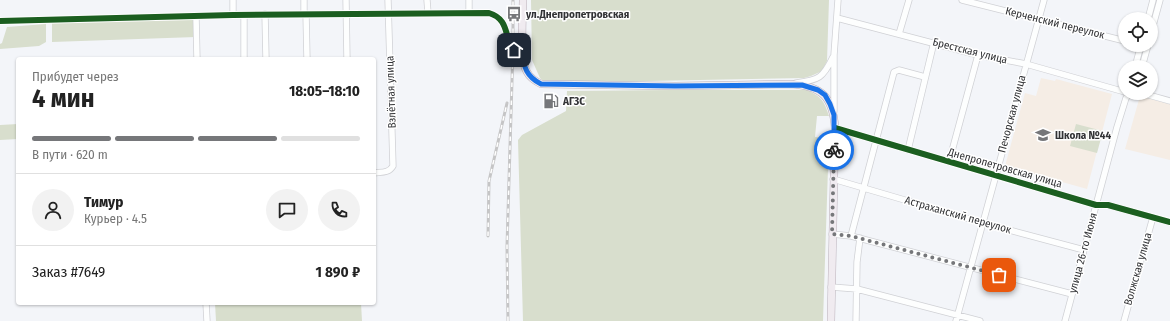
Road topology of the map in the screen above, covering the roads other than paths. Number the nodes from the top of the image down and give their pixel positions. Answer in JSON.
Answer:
{"nodes":[{"id":1,"x":234,"y":0,"type":"edge"},
{"id":2,"x":304,"y":0,"type":"edge"},
{"id":3,"x":346,"y":0,"type":"edge"},
{"id":4,"x":388,"y":0,"type":"edge"},
{"id":5,"x":427,"y":0,"type":"edge"},
{"id":6,"x":469,"y":0,"type":"edge"},
{"id":7,"x":523,"y":0,"type":"edge"},
{"id":8,"x":838,"y":0,"type":"edge"},
{"id":9,"x":909,"y":0,"type":"edge"},
{"id":10,"x":962,"y":0,"type":"edge"},
{"id":11,"x":1044,"y":0,"type":"edge"},
{"id":12,"x":1154,"y":0,"type":"edge"},
{"id":13,"x":1160,"y":0,"type":"edge"},
{"id":14,"x":1150,"y":12,"type":"edge"},
{"id":15,"x":1157,"y":12,"type":"edge"},
{"id":16,"x":428,"y":13,"type":"junction"},
{"id":17,"x":469,"y":13,"type":"junction"},
{"id":18,"x":265,"y":14,"type":"junction"},
{"id":19,"x":305,"y":14,"type":"junction"},
{"id":20,"x":346,"y":14,"type":"junction"},
{"id":21,"x":388,"y":14,"type":"junction"},
{"id":22,"x":233,"y":15,"type":"junction"},
{"id":23,"x":244,"y":15,"type":"junction"},
{"id":24,"x":196,"y":16,"type":"junction"},
{"id":25,"x":837,"y":18,"type":"junction"},
{"id":26,"x":1038,"y":20,"type":"junction"},
{"id":27,"x":0,"y":21,"type":"edge"},
{"id":28,"x":900,"y":34,"type":"junction"},
{"id":29,"x":1118,"y":39,"type":"edge"},
{"id":30,"x":934,"y":42,"type":"junction"},
{"id":31,"x":523,"y":52,"type":"junction"},
{"id":32,"x":834,"y":55,"type":"junction"},
{"id":33,"x":978,"y":55,"type":"junction"},
{"id":34,"x":197,"y":57,"type":"edge"},
{"id":35,"x":244,"y":57,"type":"edge"},
{"id":36,"x":266,"y":57,"type":"edge"},
{"id":37,"x":307,"y":57,"type":"edge"},
{"id":38,"x":347,"y":57,"type":"edge"},
{"id":39,"x":1026,"y":64,"type":"junction"},
{"id":40,"x":925,"y":77,"type":"junction"},
{"id":41,"x":791,"y":84,"type":"junction"},
{"id":42,"x":1118,"y":90,"type":"edge"},
{"id":43,"x":1158,"y":98,"type":"edge"},
{"id":44,"x":1125,"y":100,"type":"edge"},
{"id":45,"x":1170,"y":101,"type":"edge"},
{"id":46,"x":834,"y":115,"type":"junction"},
{"id":47,"x":835,"y":128,"type":"junction"},
{"id":48,"x":876,"y":140,"type":"junction"},
{"id":49,"x":908,"y":150,"type":"junction"},
{"id":50,"x":949,"y":162,"type":"junction"},
{"id":51,"x":376,"y":172,"type":"edge"},
{"id":52,"x":995,"y":176,"type":"junction"},
{"id":53,"x":833,"y":179,"type":"junction"},
{"id":54,"x":864,"y":188,"type":"junction"},
{"id":55,"x":1096,"y":204,"type":"junction"},
{"id":56,"x":1153,"y":218,"type":"junction"},
{"id":57,"x":1170,"y":222,"type":"edge"},
{"id":58,"x":983,"y":223,"type":"junction"},
{"id":59,"x":832,"y":234,"type":"junction"},
{"id":60,"x":851,"y":236,"type":"junction"},
{"id":61,"x":860,"y":238,"type":"junction"},
{"id":62,"x":1084,"y":250,"type":"junction"},
{"id":63,"x":970,"y":267,"type":"junction"},
{"id":64,"x":832,"y":287,"type":"junction"},
{"id":65,"x":857,"y":289,"type":"junction"},
{"id":66,"x":1072,"y":294,"type":"junction"},
{"id":67,"x":206,"y":305,"type":"edge"},
{"id":68,"x":957,"y":318,"type":"edge"},
{"id":69,"x":207,"y":321,"type":"edge"},
{"id":70,"x":831,"y":321,"type":"edge"},
{"id":71,"x":856,"y":321,"type":"edge"},
{"id":72,"x":980,"y":321,"type":"edge"},
{"id":73,"x":1065,"y":321,"type":"edge"},
{"id":74,"x":1124,"y":321,"type":"edge"}],
"edges":[{"from":1,"to":22,"type":"street"},
{"from":2,"to":19,"type":"street"},
{"from":3,"to":20,"type":"street"},
{"from":4,"to":21,"type":"street","name":"Взлётная улица"},
{"from":5,"to":16,"type":"street"},
{"from":6,"to":17,"type":"street"},
{"from":7,"to":31,"type":"main road"},
{"from":8,"to":25,"type":"street"},
{"from":9,"to":28,"type":"street"},
{"from":10,"to":26,"type":"street","name":"Керченский переулок"},
{"from":11,"to":26,"type":"street","name":"Печорская улица"},
{"from":12,"to":14,"type":"street"},
{"from":13,"to":15,"type":"street"},
{"from":16,"to":17,"type":"street"},
{"from":16,"to":21,"type":"street"},
{"from":17,"to":31,"type":"street"},
{"from":18,"to":19,"type":"street"},
{"from":18,"to":23,"type":"street"},
{"from":18,"to":36,"type":"street"},
{"from":19,"to":20,"type":"street"},
{"from":19,"to":37,"type":"street"},
{"from":20,"to":21,"type":"street"},
{"from":20,"to":38,"type":"street"},
{"from":21,"to":51,"type":"street","name":"Взлётная улица"},
{"from":22,"to":23,"type":"street"},
{"from":22,"to":24,"type":"street"},
{"from":23,"to":35,"type":"street"},
{"from":24,"to":27,"type":"street"},
{"from":24,"to":34,"type":"street"},
{"from":25,"to":28,"type":"street","name":"Брестская улица"},
{"from":25,"to":32,"type":"street"},
{"from":26,"to":29,"type":"street","name":"Керченский переулок"},
{"from":26,"to":39,"type":"street","name":"Печорская улица"},
{"from":28,"to":30,"type":"street","name":"Брестская улица"},
{"from":30,"to":33,"type":"street","name":"Брестская улица"},
{"from":30,"to":40,"type":"street"},
{"from":31,"to":41,"type":"main road"},
{"from":32,"to":41,"type":"street"},
{"from":32,"to":46,"type":"street"},
{"from":33,"to":39,"type":"street","name":"Брестская улица"},
{"from":33,"to":50,"type":"street"},
{"from":39,"to":42,"type":"street","name":"Брестская улица"},
{"from":39,"to":52,"type":"street","name":"Печорская улица"},
{"from":40,"to":48,"type":"street"},
{"from":40,"to":49,"type":"street"},
{"from":41,"to":46,"type":"main road"},
{"from":43,"to":45,"type":"street"},
{"from":44,"to":55,"type":"street","name":"улица 26-го Июня"},
{"from":46,"to":47,"type":"main road"},
{"from":47,"to":48,"type":"street","name":"Днепропетровская улица"},
{"from":47,"to":53,"type":"main road"},
{"from":48,"to":49,"type":"street","name":"Днепропетровская улица"},
{"from":48,"to":54,"type":"street"},
{"from":49,"to":50,"type":"street","name":"Днепропетровская улица"},
{"from":50,"to":52,"type":"street","name":"Днепропетровская улица"},
{"from":52,"to":55,"type":"street","name":"Днепропетровская улица"},
{"from":52,"to":58,"type":"street","name":"Печорская улица"},
{"from":53,"to":54,"type":"street","name":"Астраханский переулок"},
{"from":53,"to":59,"type":"main road"},
{"from":54,"to":58,"type":"street","name":"Астраханский переулок"},
{"from":54,"to":60,"type":"street"},
{"from":55,"to":56,"type":"street","name":"Днепропетровская улица"},
{"from":55,"to":62,"type":"street","name":"улица 26-го Июня"},
{"from":56,"to":57,"type":"street","name":"Днепропетровская улица"},
{"from":56,"to":74,"type":"street","name":"Волжская улица"},
{"from":58,"to":62,"type":"street","name":"Астраханский переулок"},
{"from":58,"to":63,"type":"street","name":"Печорская улица"},
{"from":59,"to":60,"type":"street"},
{"from":59,"to":64,"type":"main road"},
{"from":60,"to":61,"type":"street"},
{"from":61,"to":63,"type":"street"},
{"from":61,"to":65,"type":"street"},
{"from":62,"to":66,"type":"street","name":"улица 26-го Июня"},
{"from":63,"to":66,"type":"street"},
{"from":63,"to":68,"type":"street","name":"Печорская улица"},
{"from":64,"to":65,"type":"street"},
{"from":64,"to":70,"type":"main road"},
{"from":65,"to":68,"type":"street"},
{"from":65,"to":71,"type":"street"},
{"from":66,"to":73,"type":"street","name":"улица 26-го Июня"},
{"from":67,"to":69,"type":"street"},
{"from":68,"to":72,"type":"street"}]}
